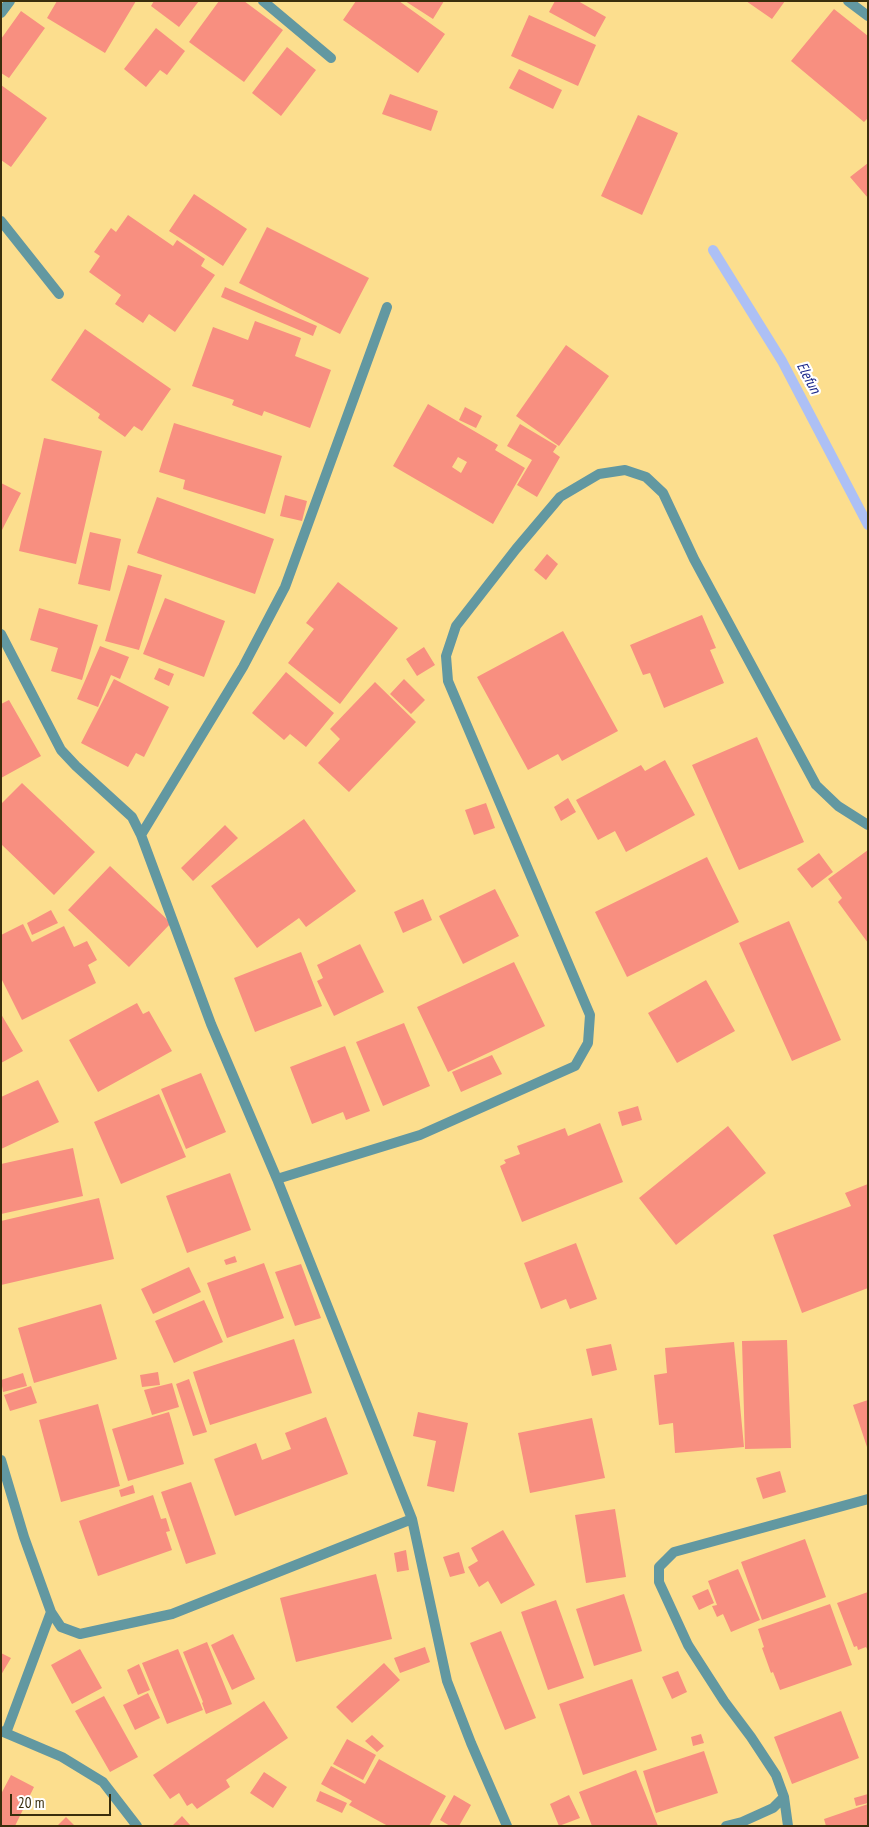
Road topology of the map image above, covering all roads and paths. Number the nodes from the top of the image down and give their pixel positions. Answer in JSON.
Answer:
{"nodes":[{"id":1,"x":10,"y":1,"type":"edge"},
{"id":2,"x":263,"y":1,"type":"edge"},
{"id":3,"x":848,"y":1,"type":"edge"},
{"id":4,"x":1,"y":13,"type":"edge"},
{"id":5,"x":868,"y":16,"type":"edge"},
{"id":6,"x":331,"y":58,"type":"dead end"},
{"id":7,"x":1,"y":221,"type":"edge"},
{"id":8,"x":59,"y":294,"type":"dead end"},
{"id":9,"x":387,"y":308,"type":"dead end"},
{"id":10,"x":1,"y":634,"type":"edge"},
{"id":11,"x":868,"y":825,"type":"edge"},
{"id":12,"x":142,"y":835,"type":"junction"},
{"id":13,"x":277,"y":1179,"type":"junction"},
{"id":14,"x":1,"y":1460,"type":"edge"},
{"id":15,"x":868,"y":1499,"type":"edge"},
{"id":16,"x":412,"y":1519,"type":"junction"},
{"id":17,"x":52,"y":1612,"type":"junction"},
{"id":18,"x":4,"y":1732,"type":"edge"},
{"id":19,"x":784,"y":1797,"type":"junction"},
{"id":20,"x":137,"y":1826,"type":"edge"},
{"id":21,"x":507,"y":1826,"type":"edge"},
{"id":22,"x":726,"y":1826,"type":"edge"},
{"id":23,"x":788,"y":1826,"type":"edge"}],
"edges":[{"from":1,"to":4,"type":"street"},
{"from":2,"to":6,"type":"street"},
{"from":3,"to":5,"type":"street"},
{"from":7,"to":8,"type":"street"},
{"from":9,"to":12,"type":"street"},
{"from":10,"to":12,"type":"street"},
{"from":11,"to":13,"type":"street"},
{"from":12,"to":13,"type":"street"},
{"from":13,"to":16,"type":"street"},
{"from":14,"to":17,"type":"street"},
{"from":15,"to":19,"type":"street"},
{"from":16,"to":17,"type":"street"},
{"from":16,"to":21,"type":"street"},
{"from":17,"to":18,"type":"street"},
{"from":18,"to":20,"type":"street"},
{"from":19,"to":22,"type":"street"},
{"from":19,"to":23,"type":"street"}]}
